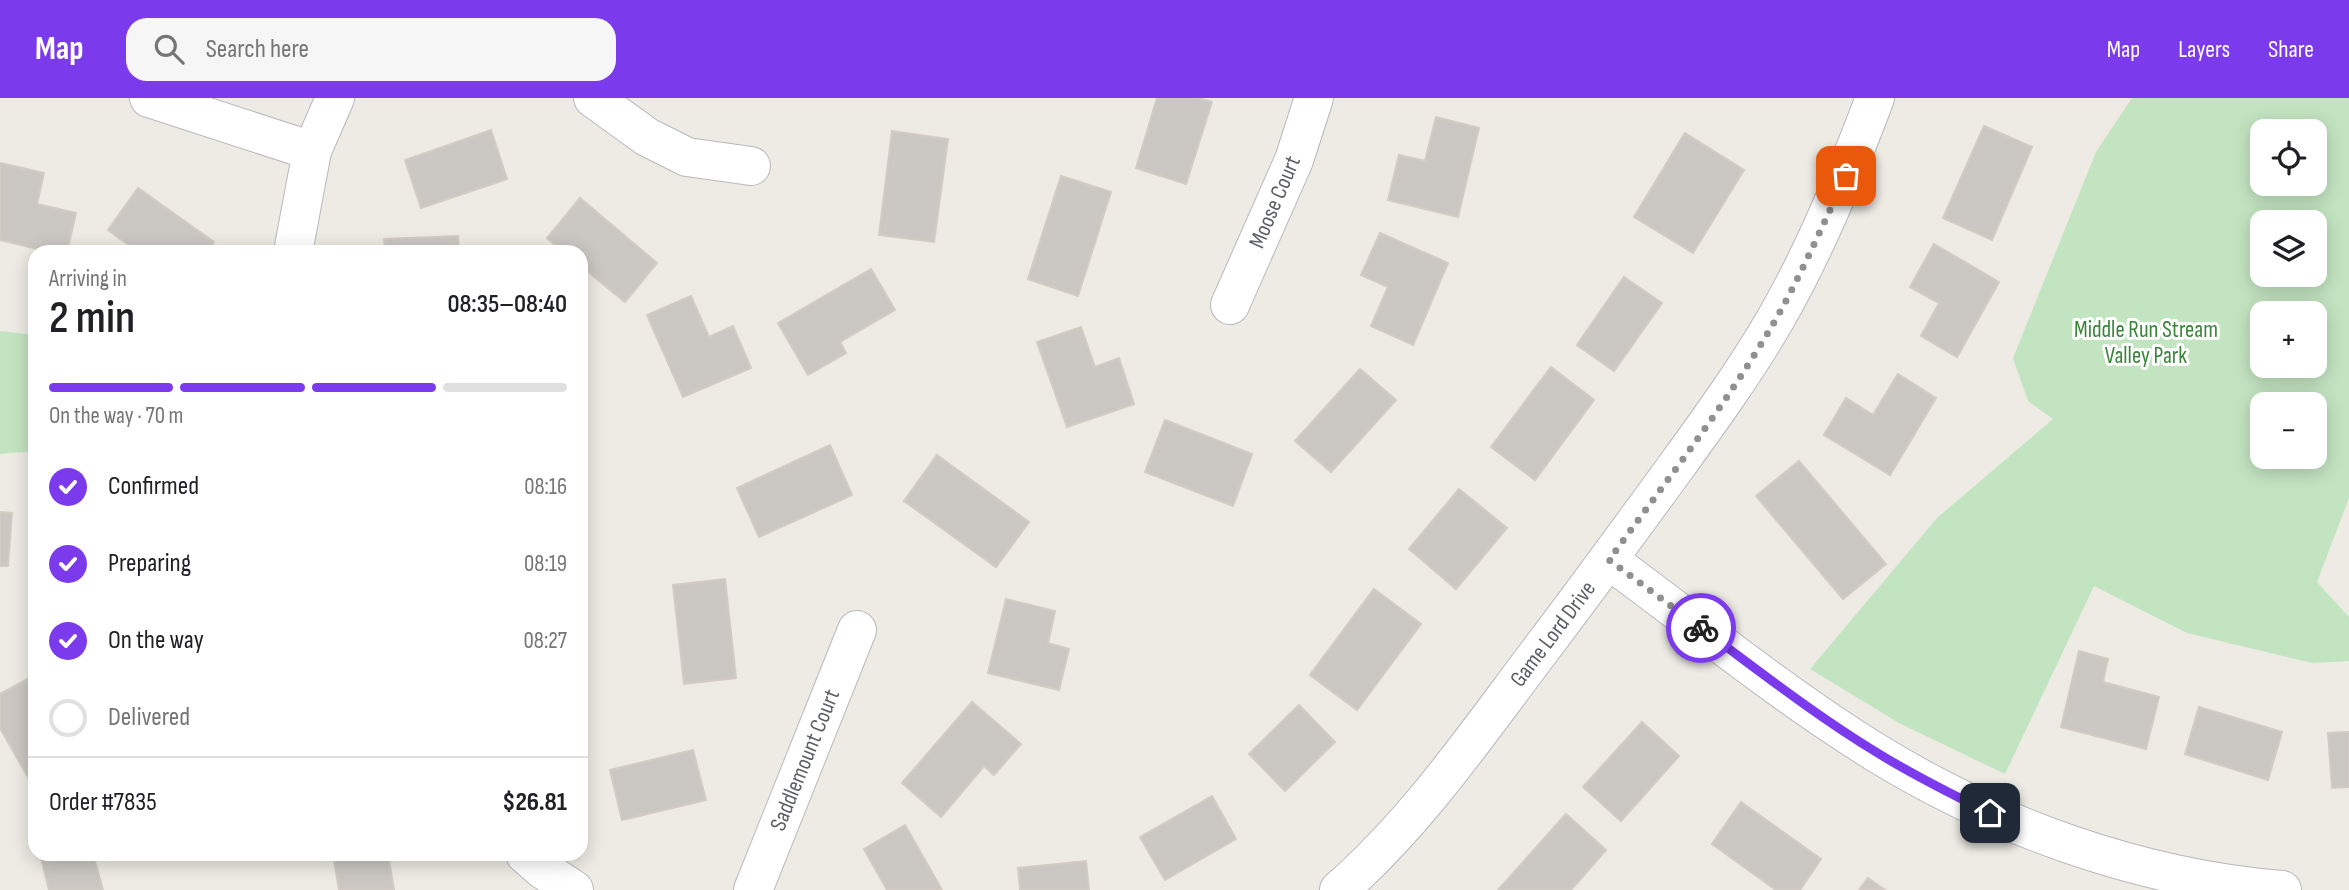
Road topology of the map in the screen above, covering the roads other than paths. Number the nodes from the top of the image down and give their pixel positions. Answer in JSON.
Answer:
{"nodes":[{"id":1,"x":149,"y":98,"type":"edge"},
{"id":2,"x":335,"y":98,"type":"edge"},
{"id":3,"x":593,"y":98,"type":"edge"},
{"id":4,"x":1314,"y":98,"type":"edge"},
{"id":5,"x":1875,"y":98,"type":"edge"},
{"id":6,"x":312,"y":151,"type":"junction"},
{"id":7,"x":751,"y":166,"type":"dead end"},
{"id":8,"x":294,"y":245,"type":"edge"},
{"id":9,"x":1230,"y":305,"type":"dead end"},
{"id":10,"x":1609,"y":560,"type":"junction"},
{"id":11,"x":857,"y":630,"type":"dead end"},
{"id":12,"x":531,"y":871,"type":"edge"},
{"id":13,"x":574,"y":890,"type":"edge"},
{"id":14,"x":753,"y":890,"type":"edge"},
{"id":15,"x":1339,"y":890,"type":"edge"},
{"id":16,"x":2282,"y":890,"type":"edge"}],
"edges":[{"from":1,"to":6,"type":"street"},
{"from":2,"to":6,"type":"street"},
{"from":3,"to":7,"type":"street"},
{"from":4,"to":9,"type":"street","name":"Moose Court"},
{"from":5,"to":10,"type":"street","name":"Game Lord Drive"},
{"from":6,"to":8,"type":"street"},
{"from":10,"to":15,"type":"street","name":"Game Lord Drive"},
{"from":10,"to":16,"type":"street"},
{"from":11,"to":14,"type":"street","name":"Saddlemount Court"},
{"from":12,"to":13,"type":"street"}]}
